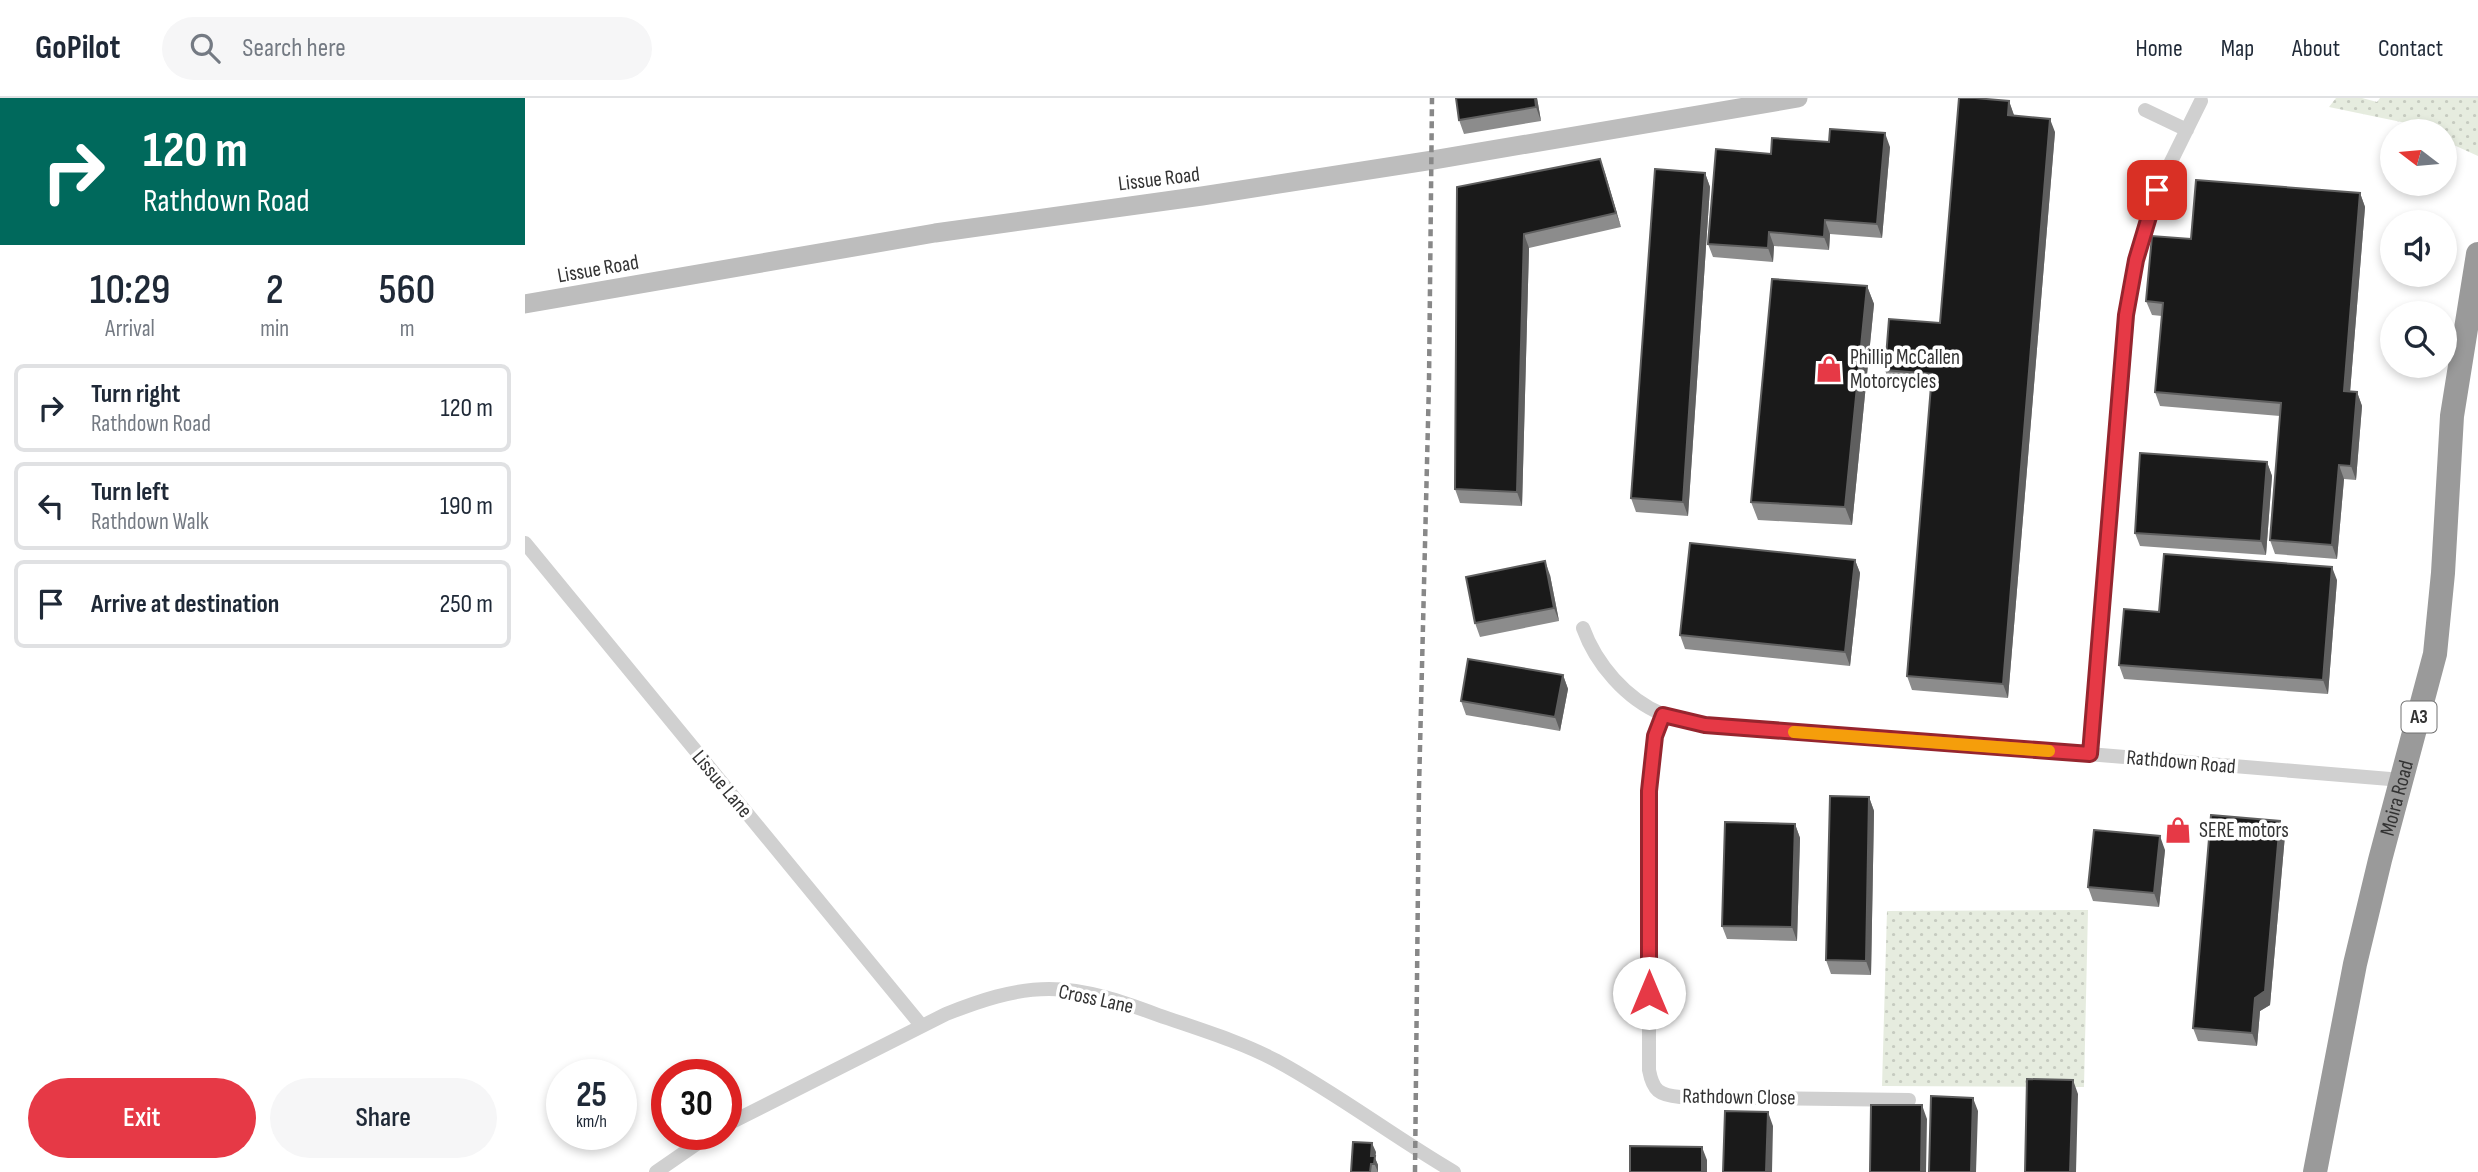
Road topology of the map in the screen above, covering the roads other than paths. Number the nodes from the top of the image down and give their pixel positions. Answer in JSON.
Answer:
{"nodes":[{"id":1,"x":1798,"y":98,"type":"edge"},
{"id":2,"x":2201,"y":101,"type":"dead end"},
{"id":3,"x":2145,"y":110,"type":"dead end"},
{"id":4,"x":2187,"y":130,"type":"junction"},
{"id":5,"x":2478,"y":254,"type":"edge"},
{"id":6,"x":525,"y":304,"type":"edge"},
{"id":7,"x":525,"y":542,"type":"edge"},
{"id":8,"x":1583,"y":628,"type":"dead end"},
{"id":9,"x":1663,"y":715,"type":"junction"},
{"id":10,"x":2090,"y":754,"type":"junction"},
{"id":11,"x":2402,"y":780,"type":"junction"},
{"id":12,"x":921,"y":1025,"type":"junction"},
{"id":13,"x":1909,"y":1100,"type":"dead end"},
{"id":14,"x":742,"y":1117,"type":"edge"},
{"id":15,"x":688,"y":1150,"type":"edge"},
{"id":16,"x":656,"y":1172,"type":"edge"},
{"id":17,"x":1454,"y":1172,"type":"edge"},
{"id":18,"x":2315,"y":1172,"type":"edge"}],
"edges":[{"from":1,"to":6,"type":"street","name":"Lissue Road"},
{"from":2,"to":4,"type":"street"},
{"from":3,"to":4,"type":"street"},
{"from":4,"to":10,"type":"street"},
{"from":5,"to":11,"type":"highway","name":"Moira Road","number":"A3"},
{"from":7,"to":12,"type":"street","name":"Lissue Lane"},
{"from":8,"to":9,"type":"street","name":"Rathdown Road"},
{"from":9,"to":10,"type":"street","name":"Rathdown Road"},
{"from":9,"to":13,"type":"street","name":"Rathdown Close"},
{"from":10,"to":11,"type":"street","name":"Rathdown Road"},
{"from":11,"to":18,"type":"highway","name":"Moira Road","number":"A3"},
{"from":12,"to":14,"type":"street","name":"Cross Lane"},
{"from":12,"to":17,"type":"street","name":"Cross Lane"},
{"from":15,"to":16,"type":"street"}]}
